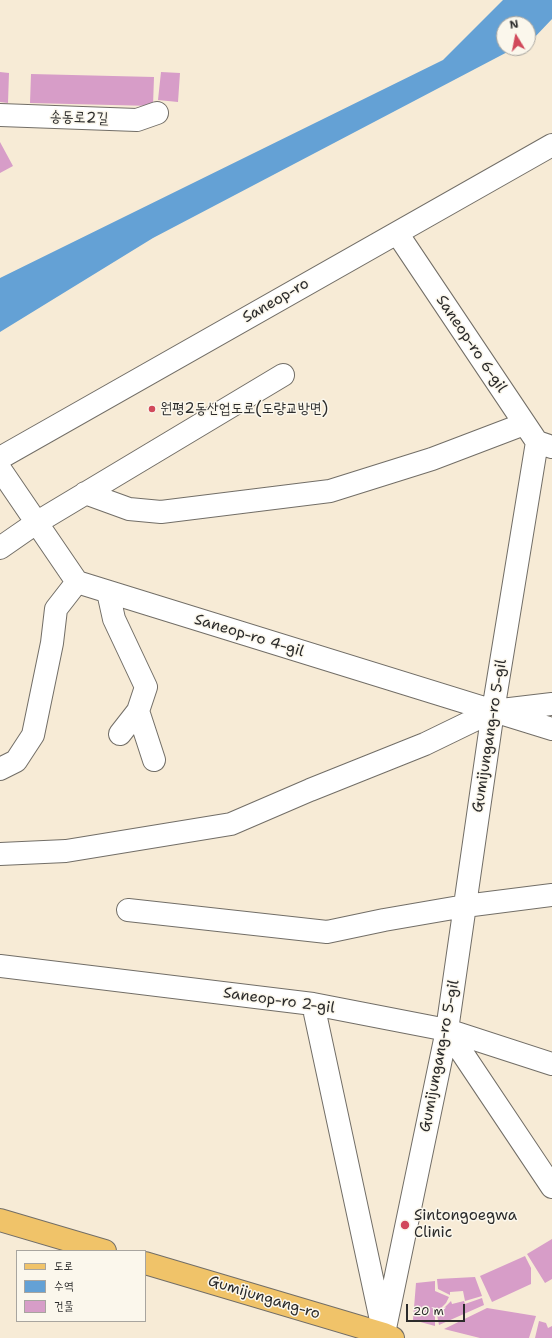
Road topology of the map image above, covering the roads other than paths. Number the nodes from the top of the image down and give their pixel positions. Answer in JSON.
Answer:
{"nodes":[{"id":1,"x":158,"y":113,"type":"dead end"},
{"id":2,"x":0,"y":115,"type":"edge"},
{"id":3,"x":552,"y":145,"type":"edge"},
{"id":4,"x":397,"y":233,"type":"junction"},
{"id":5,"x":284,"y":374,"type":"dead end"},
{"id":6,"x":524,"y":424,"type":"junction"},
{"id":7,"x":544,"y":445,"type":"edge"},
{"id":8,"x":0,"y":458,"type":"edge"},
{"id":9,"x":0,"y":469,"type":"edge"},
{"id":10,"x":85,"y":493,"type":"junction"},
{"id":11,"x":36,"y":523,"type":"junction"},
{"id":12,"x":0,"y":548,"type":"edge"},
{"id":13,"x":77,"y":582,"type":"junction"},
{"id":14,"x":108,"y":592,"type":"junction"},
{"id":15,"x":552,"y":704,"type":"edge"},
{"id":16,"x":138,"y":711,"type":"junction"},
{"id":17,"x":493,"y":711,"type":"junction"},
{"id":18,"x":552,"y":729,"type":"edge"},
{"id":19,"x":120,"y":734,"type":"dead end"},
{"id":20,"x":154,"y":760,"type":"dead end"},
{"id":21,"x":0,"y":769,"type":"edge"},
{"id":22,"x":0,"y":854,"type":"edge"},
{"id":23,"x":552,"y":894,"type":"edge"},
{"id":24,"x":465,"y":906,"type":"junction"},
{"id":25,"x":128,"y":910,"type":"dead end"},
{"id":26,"x":0,"y":966,"type":"edge"},
{"id":27,"x":313,"y":1004,"type":"junction"},
{"id":28,"x":447,"y":1030,"type":"junction"},
{"id":29,"x":552,"y":1064,"type":"edge"},
{"id":30,"x":552,"y":1187,"type":"edge"},
{"id":31,"x":0,"y":1220,"type":"edge"},
{"id":32,"x":102,"y":1250,"type":"edge"},
{"id":33,"x":146,"y":1263,"type":"edge"},
{"id":34,"x":387,"y":1337,"type":"edge"}],
"edges":[{"from":1,"to":2,"type":"street","name":"송동로2길"},
{"from":3,"to":4,"type":"street","name":"Saneop-ro"},
{"from":4,"to":6,"type":"street","name":"Saneop-ro 6-gil"},
{"from":4,"to":8,"type":"street","name":"Saneop-ro"},
{"from":5,"to":10,"type":"street"},
{"from":6,"to":7,"type":"street","name":"Saneop-ro 6-gil"},
{"from":6,"to":10,"type":"street"},
{"from":7,"to":17,"type":"street","name":"Gumijungang-ro 5-gil"},
{"from":9,"to":11,"type":"street"},
{"from":10,"to":11,"type":"street"},
{"from":11,"to":12,"type":"street"},
{"from":11,"to":13,"type":"street"},
{"from":13,"to":14,"type":"street","name":"Saneop-ro 4-gil"},
{"from":13,"to":21,"type":"street"},
{"from":14,"to":16,"type":"street"},
{"from":14,"to":17,"type":"street","name":"Saneop-ro 4-gil"},
{"from":15,"to":17,"type":"street"},
{"from":16,"to":19,"type":"street"},
{"from":16,"to":20,"type":"street"},
{"from":17,"to":18,"type":"street","name":"Saneop-ro 4-gil"},
{"from":17,"to":22,"type":"street"},
{"from":17,"to":24,"type":"street","name":"Gumijungang-ro 5-gil"},
{"from":23,"to":24,"type":"street"},
{"from":24,"to":25,"type":"street"},
{"from":24,"to":28,"type":"street","name":"Gumijungang-ro 5-gil"},
{"from":26,"to":27,"type":"street","name":"Saneop-ro 2-gil"},
{"from":27,"to":28,"type":"street","name":"Saneop-ro 2-gil"},
{"from":27,"to":34,"type":"street"},
{"from":28,"to":29,"type":"street","name":"Saneop-ro 2-gil"},
{"from":28,"to":30,"type":"street"},
{"from":28,"to":34,"type":"street","name":"Gumijungang-ro 5-gil"},
{"from":31,"to":32,"type":"main road"},
{"from":33,"to":34,"type":"main road","name":"Gumijungang-ro"}]}
